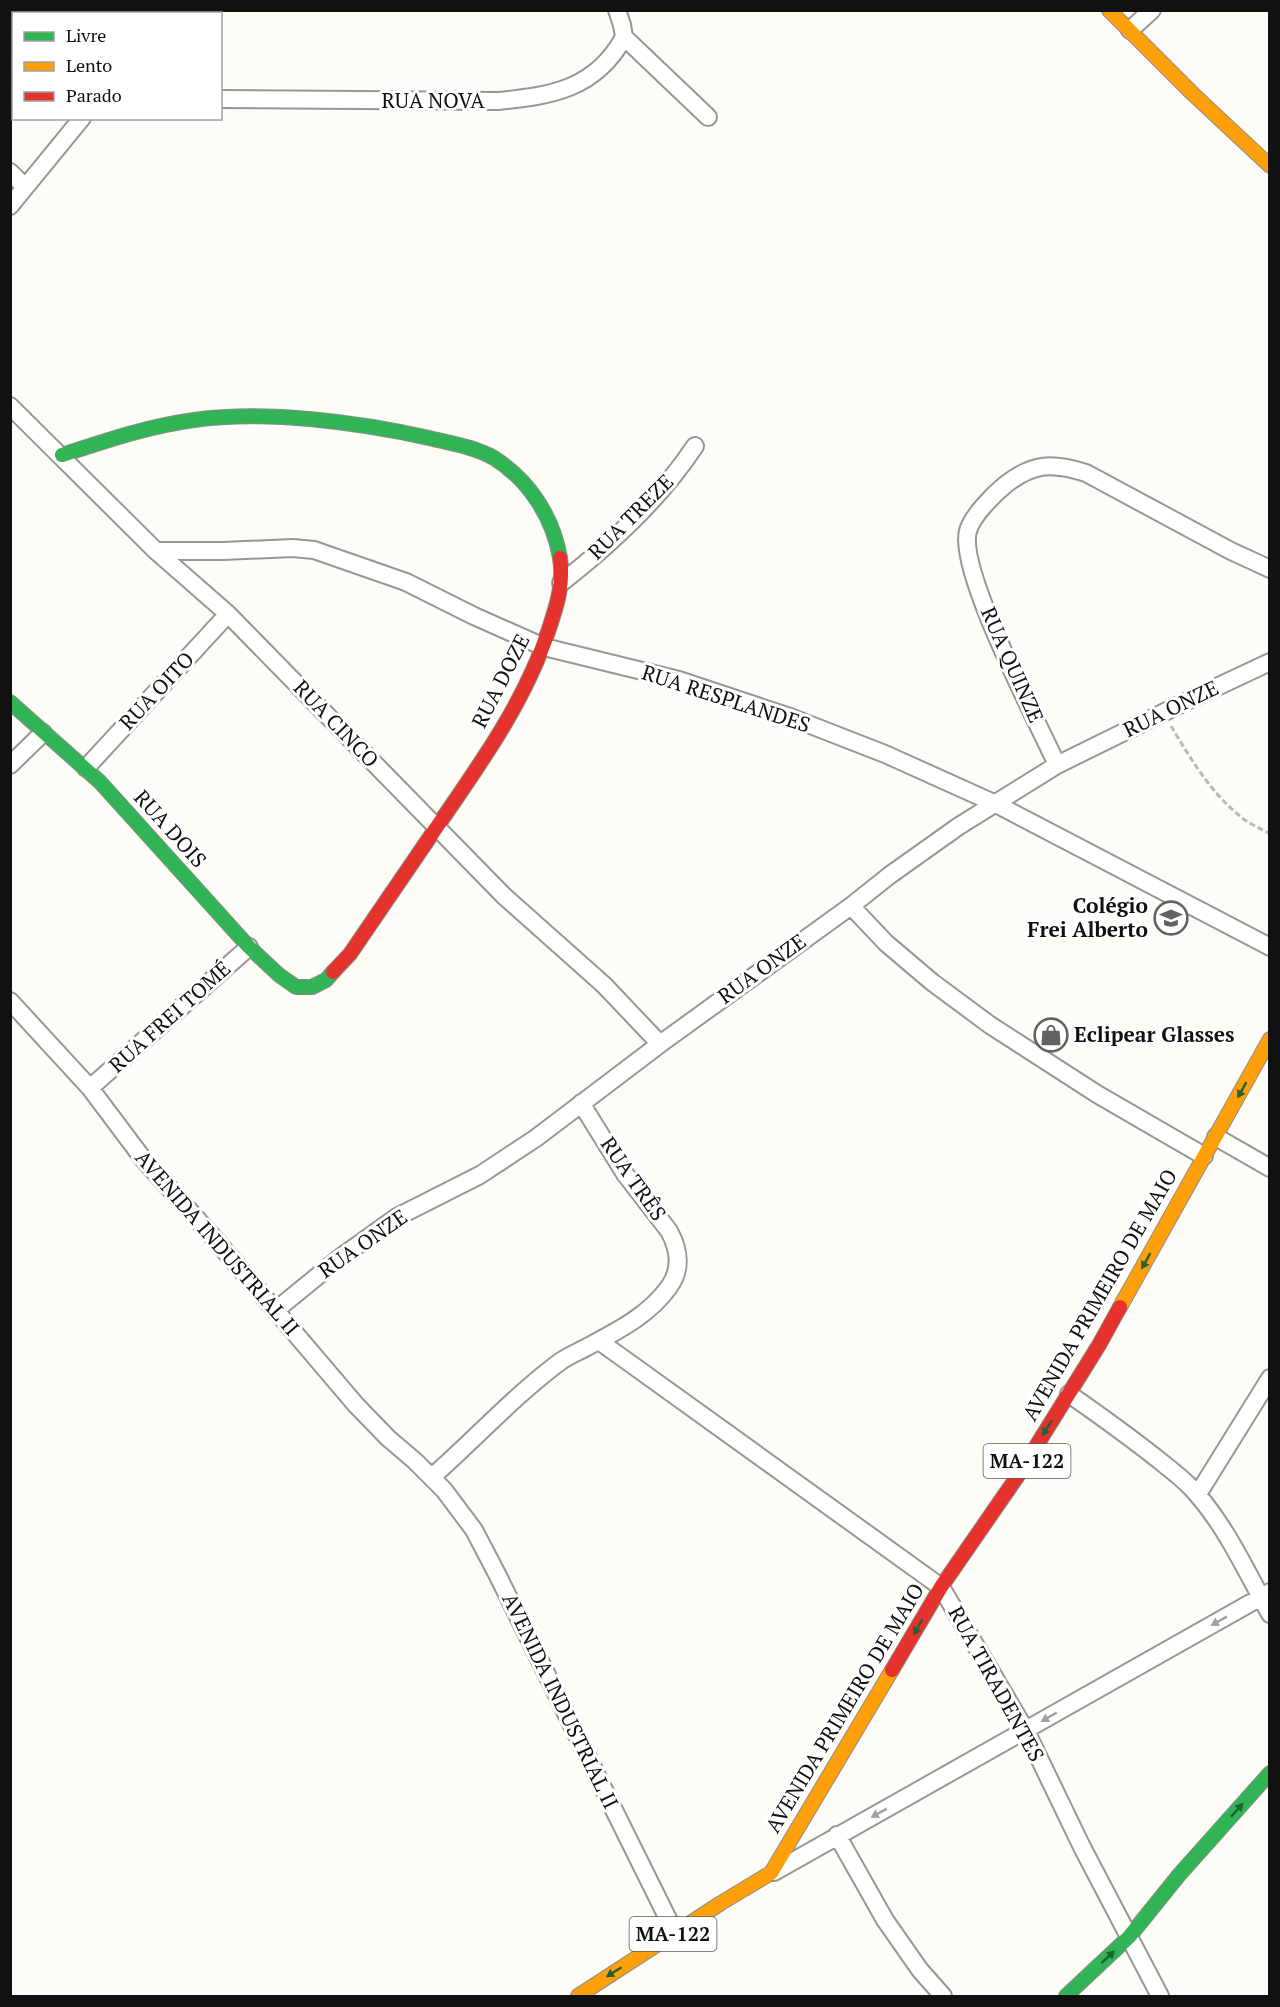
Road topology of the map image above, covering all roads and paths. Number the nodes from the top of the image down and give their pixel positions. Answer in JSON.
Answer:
{"nodes":[{"id":1,"x":617,"y":10,"type":"edge"},
{"id":2,"x":1109,"y":10,"type":"edge"},
{"id":3,"x":1152,"y":10,"type":"edge"},
{"id":4,"x":1130,"y":30,"type":"junction"},
{"id":5,"x":624,"y":37,"type":"junction"},
{"id":6,"x":222,"y":99,"type":"edge"},
{"id":7,"x":708,"y":117,"type":"dead end"},
{"id":8,"x":80,"y":120,"type":"edge"},
{"id":9,"x":1269,"y":166,"type":"edge"},
{"id":10,"x":10,"y":172,"type":"edge"},
{"id":11,"x":25,"y":187,"type":"junction"},
{"id":12,"x":10,"y":206,"type":"edge"},
{"id":13,"x":10,"y":406,"type":"edge"},
{"id":14,"x":695,"y":446,"type":"dead end"},
{"id":15,"x":62,"y":455,"type":"junction"},
{"id":16,"x":156,"y":551,"type":"junction"},
{"id":17,"x":1269,"y":569,"type":"edge"},
{"id":18,"x":561,"y":583,"type":"junction"},
{"id":19,"x":228,"y":614,"type":"junction"},
{"id":20,"x":544,"y":647,"type":"junction"},
{"id":21,"x":1269,"y":662,"type":"edge"},
{"id":22,"x":10,"y":702,"type":"edge"},
{"id":23,"x":1163,"y":714,"type":"junction"},
{"id":24,"x":43,"y":733,"type":"junction"},
{"id":25,"x":10,"y":765,"type":"edge"},
{"id":26,"x":1057,"y":765,"type":"junction"},
{"id":27,"x":86,"y":768,"type":"junction"},
{"id":28,"x":996,"y":804,"type":"junction"},
{"id":29,"x":437,"y":827,"type":"junction"},
{"id":30,"x":1269,"y":834,"type":"edge"},
{"id":31,"x":851,"y":906,"type":"junction"},
{"id":32,"x":249,"y":946,"type":"junction"},
{"id":33,"x":1269,"y":947,"type":"edge"},
{"id":34,"x":296,"y":987,"type":"joint"},
{"id":35,"x":10,"y":1001,"type":"edge"},
{"id":36,"x":1269,"y":1039,"type":"edge"},
{"id":37,"x":660,"y":1044,"type":"junction"},
{"id":38,"x":90,"y":1088,"type":"junction"},
{"id":39,"x":581,"y":1103,"type":"junction"},
{"id":40,"x":1216,"y":1137,"type":"junction"},
{"id":41,"x":1204,"y":1156,"type":"junction"},
{"id":42,"x":1269,"y":1168,"type":"edge"},
{"id":43,"x":276,"y":1310,"type":"junction"},
{"id":44,"x":599,"y":1341,"type":"junction"},
{"id":45,"x":1269,"y":1378,"type":"edge"},
{"id":46,"x":1069,"y":1394,"type":"junction"},
{"id":47,"x":432,"y":1477,"type":"junction"},
{"id":48,"x":1197,"y":1494,"type":"junction"},
{"id":49,"x":941,"y":1587,"type":"junction"},
{"id":50,"x":1265,"y":1595,"type":"edge"},
{"id":51,"x":1269,"y":1614,"type":"edge"},
{"id":52,"x":1026,"y":1731,"type":"junction"},
{"id":53,"x":1269,"y":1773,"type":"edge"},
{"id":54,"x":837,"y":1835,"type":"junction"},
{"id":55,"x":771,"y":1874,"type":"junction"},
{"id":56,"x":675,"y":1933,"type":"junction"},
{"id":57,"x":1129,"y":1937,"type":"junction"},
{"id":58,"x":578,"y":1996,"type":"edge"},
{"id":59,"x":943,"y":1996,"type":"edge"},
{"id":60,"x":1066,"y":1996,"type":"edge"},
{"id":61,"x":1160,"y":1996,"type":"edge"}],
"edges":[{"from":1,"to":5,"type":"street"},
{"from":2,"to":4,"type":"street"},
{"from":3,"to":4,"type":"street"},
{"from":4,"to":9,"type":"street"},
{"from":5,"to":6,"type":"street","name":"RUA NOVA"},
{"from":5,"to":7,"type":"street"},
{"from":8,"to":11,"type":"street"},
{"from":10,"to":11,"type":"street"},
{"from":11,"to":12,"type":"street"},
{"from":13,"to":15,"type":"street","name":"RUA CINCO"},
{"from":14,"to":18,"type":"street","name":"RUA TREZE"},
{"from":15,"to":16,"type":"street","name":"RUA CINCO"},
{"from":15,"to":18,"type":"street","name":"RUA DOZE"},
{"from":16,"to":19,"type":"street","name":"RUA CINCO"},
{"from":16,"to":20,"type":"street","name":"RUA RESPLANDES"},
{"from":17,"to":26,"type":"street","name":"RUA QUINZE"},
{"from":18,"to":20,"type":"street","name":"RUA DOZE"},
{"from":19,"to":27,"type":"street","name":"RUA OITO"},
{"from":19,"to":29,"type":"street","name":"RUA CINCO"},
{"from":20,"to":28,"type":"street","name":"RUA RESPLANDES"},
{"from":20,"to":29,"type":"street","name":"RUA DOZE"},
{"from":21,"to":23,"type":"street","name":"RUA ONZE"},
{"from":22,"to":24,"type":"street","name":"RUA DOIS"},
{"from":23,"to":26,"type":"street","name":"RUA ONZE"},
{"from":23,"to":30,"type":"path"},
{"from":24,"to":25,"type":"street"},
{"from":24,"to":27,"type":"street","name":"RUA DOIS"},
{"from":26,"to":28,"type":"street","name":"RUA ONZE"},
{"from":27,"to":32,"type":"street","name":"RUA DOIS"},
{"from":28,"to":31,"type":"street","name":"RUA ONZE"},
{"from":28,"to":33,"type":"street","name":"RUA RESPLANDES"},
{"from":29,"to":34,"type":"street","name":"RUA DOZE"},
{"from":29,"to":37,"type":"street","name":"RUA CINCO"},
{"from":31,"to":37,"type":"street","name":"RUA ONZE"},
{"from":31,"to":41,"type":"street"},
{"from":32,"to":34,"type":"street","name":"RUA DOIS"},
{"from":32,"to":38,"type":"street","name":"RUA FREI TOMÉ"},
{"from":35,"to":38,"type":"street","name":"AVENIDA INDUSTRIAL II"},
{"from":36,"to":40,"type":"street","name":"AVENIDA PRIMEIRO DE MAIO","number":"MA-122","one_way":true},
{"from":37,"to":39,"type":"street","name":"RUA ONZE"},
{"from":38,"to":43,"type":"street","name":"AVENIDA INDUSTRIAL II"},
{"from":39,"to":43,"type":"street","name":"RUA ONZE"},
{"from":39,"to":44,"type":"street","name":"RUA TRÊS"},
{"from":40,"to":41,"type":"street","name":"AVENIDA PRIMEIRO DE MAIO","number":"MA-122"},
{"from":40,"to":42,"type":"street"},
{"from":41,"to":46,"type":"street","name":"AVENIDA PRIMEIRO DE MAIO","number":"MA-122","one_way":true},
{"from":43,"to":47,"type":"street","name":"AVENIDA INDUSTRIAL II"},
{"from":44,"to":47,"type":"street"},
{"from":44,"to":49,"type":"street","name":"RUA TIRADENTES"},
{"from":45,"to":48,"type":"street"},
{"from":46,"to":48,"type":"street"},
{"from":46,"to":49,"type":"street","name":"AVENIDA PRIMEIRO DE MAIO","number":"MA-122","one_way":true},
{"from":47,"to":56,"type":"street","name":"AVENIDA INDUSTRIAL II"},
{"from":48,"to":50,"type":"street"},
{"from":49,"to":52,"type":"street","name":"RUA TIRADENTES"},
{"from":49,"to":55,"type":"street","name":"AVENIDA PRIMEIRO DE MAIO","number":"MA-122","one_way":true},
{"from":50,"to":51,"type":"street"},
{"from":50,"to":52,"type":"street","one_way":true},
{"from":52,"to":54,"type":"street","one_way":true},
{"from":52,"to":57,"type":"street","name":"RUA TIRADENTES"},
{"from":57,"to":53,"type":"street","one_way":true},
{"from":54,"to":55,"type":"street"},
{"from":54,"to":59,"type":"street"},
{"from":55,"to":56,"type":"street","number":"MA-122"},
{"from":56,"to":58,"type":"street","number":"MA-122","one_way":true},
{"from":60,"to":57,"type":"street","one_way":true},
{"from":57,"to":61,"type":"street","name":"RUA TIRADENTES"}]}
